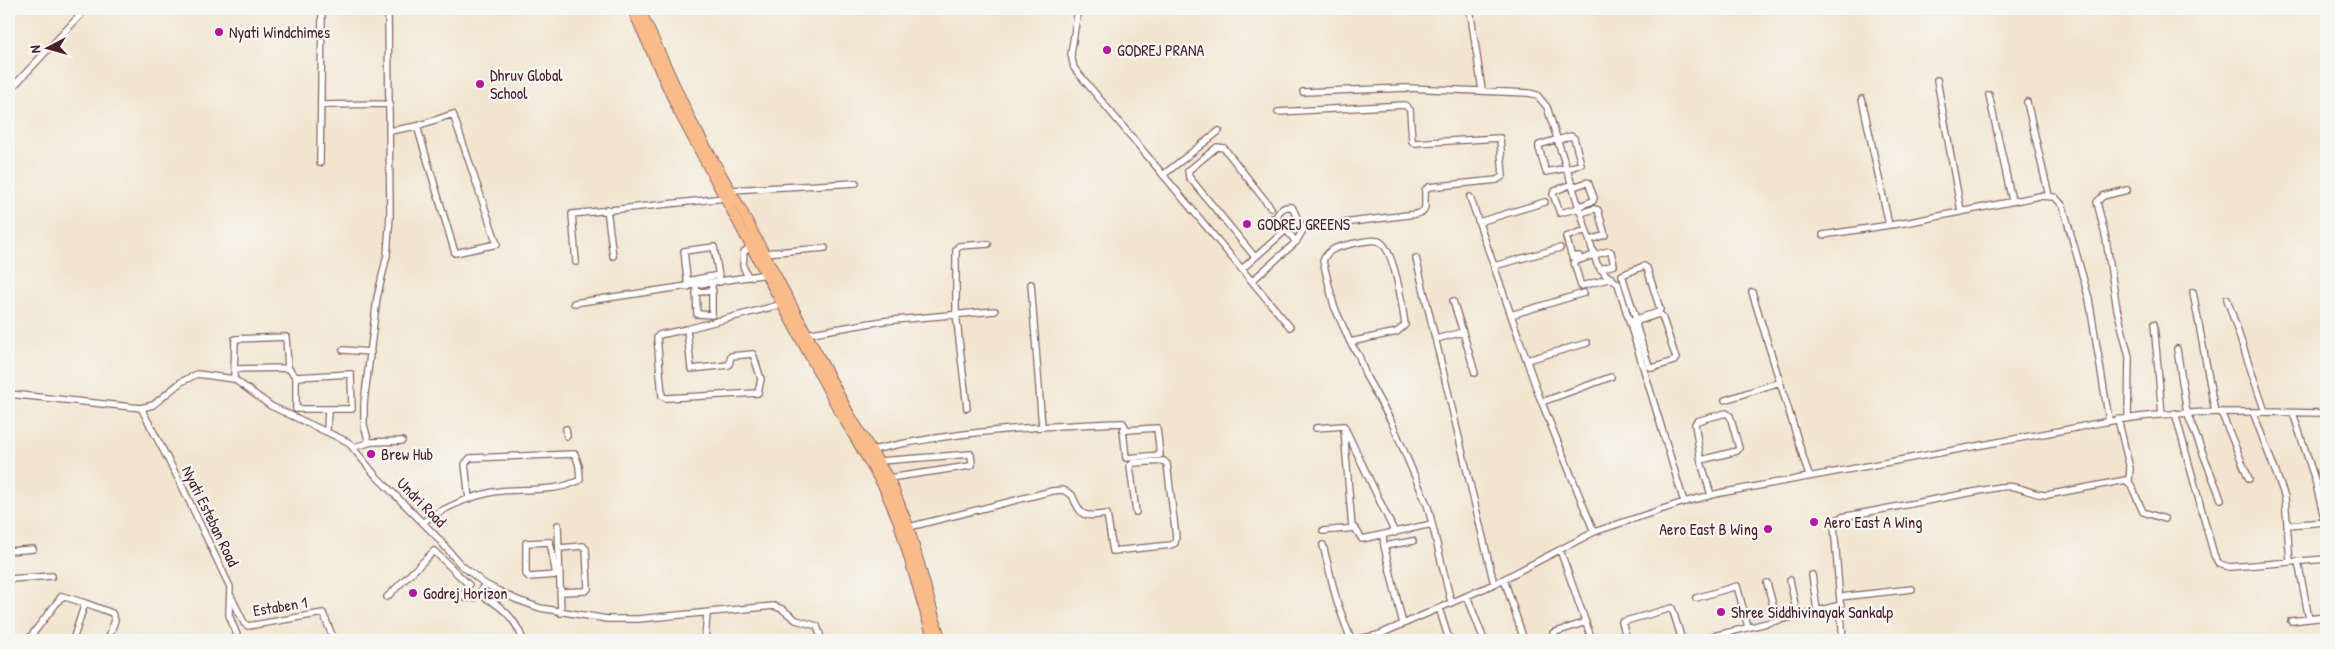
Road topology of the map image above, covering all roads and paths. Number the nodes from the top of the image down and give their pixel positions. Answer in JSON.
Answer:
{"nodes":[{"id":1,"x":86,"y":9,"type":"edge"},
{"id":2,"x":388,"y":9,"type":"edge"},
{"id":3,"x":632,"y":9,"type":"edge"},
{"id":4,"x":640,"y":9,"type":"edge"},
{"id":5,"x":1078,"y":9,"type":"edge"},
{"id":6,"x":1470,"y":9,"type":"edge"},
{"id":7,"x":322,"y":12,"type":"dead end"},
{"id":8,"x":1937,"y":80,"type":"dead end"},
{"id":9,"x":1482,"y":90,"type":"junction"},
{"id":10,"x":9,"y":91,"type":"edge"},
{"id":11,"x":1303,"y":92,"type":"dead end"},
{"id":12,"x":1989,"y":95,"type":"dead end"},
{"id":13,"x":1862,"y":99,"type":"dead end"},
{"id":14,"x":2027,"y":102,"type":"dead end"},
{"id":15,"x":390,"y":104,"type":"junction"},
{"id":16,"x":321,"y":105,"type":"junction"},
{"id":17,"x":1278,"y":112,"type":"dead end"},
{"id":18,"x":417,"y":126,"type":"junction"},
{"id":19,"x":390,"y":131,"type":"junction"},
{"id":20,"x":1219,"y":131,"type":"dead end"},
{"id":21,"x":1558,"y":139,"type":"junction"},
{"id":22,"x":320,"y":163,"type":"dead end"},
{"id":23,"x":1567,"y":168,"type":"junction"},
{"id":24,"x":1164,"y":175,"type":"junction"},
{"id":25,"x":856,"y":183,"type":"dead end"},
{"id":26,"x":1572,"y":185,"type":"junction"},
{"id":27,"x":2127,"y":190,"type":"dead end"},
{"id":28,"x":728,"y":194,"type":"junction"},
{"id":29,"x":2049,"y":196,"type":"junction"},
{"id":30,"x":1470,"y":197,"type":"dead end"},
{"id":31,"x":1545,"y":202,"type":"dead end"},
{"id":32,"x":2012,"y":202,"type":"junction"},
{"id":33,"x":1270,"y":208,"type":"dead end"},
{"id":34,"x":1580,"y":209,"type":"junction"},
{"id":35,"x":607,"y":210,"type":"junction"},
{"id":36,"x":1961,"y":212,"type":"junction"},
{"id":37,"x":1479,"y":222,"type":"junction"},
{"id":38,"x":1889,"y":225,"type":"junction"},
{"id":39,"x":1286,"y":230,"type":"junction"},
{"id":40,"x":1303,"y":230,"type":"junction"},
{"id":41,"x":1586,"y":230,"type":"junction"},
{"id":42,"x":1823,"y":235,"type":"dead end"},
{"id":43,"x":1590,"y":240,"type":"junction"},
{"id":44,"x":1296,"y":242,"type":"junction"},
{"id":45,"x":988,"y":244,"type":"dead end"},
{"id":46,"x":751,"y":246,"type":"junction"},
{"id":47,"x":825,"y":248,"type":"dead end"},
{"id":48,"x":1560,"y":248,"type":"dead end"},
{"id":49,"x":764,"y":253,"type":"junction"},
{"id":50,"x":1594,"y":254,"type":"junction"},
{"id":51,"x":613,"y":256,"type":"dead end"},
{"id":52,"x":1255,"y":257,"type":"junction"},
{"id":53,"x":1416,"y":258,"type":"dead end"},
{"id":54,"x":576,"y":262,"type":"dead end"},
{"id":55,"x":1494,"y":266,"type":"junction"},
{"id":56,"x":1243,"y":268,"type":"junction"},
{"id":57,"x":1600,"y":269,"type":"junction"},
{"id":58,"x":766,"y":274,"type":"junction"},
{"id":59,"x":748,"y":277,"type":"junction"},
{"id":60,"x":1612,"y":278,"type":"junction"},
{"id":61,"x":719,"y":279,"type":"junction"},
{"id":62,"x":1253,"y":280,"type":"junction"},
{"id":63,"x":712,"y":283,"type":"junction"},
{"id":64,"x":688,"y":284,"type":"junction"},
{"id":65,"x":1031,"y":284,"type":"dead end"},
{"id":66,"x":696,"y":289,"type":"junction"},
{"id":67,"x":713,"y":291,"type":"junction"},
{"id":68,"x":1752,"y":292,"type":"dead end"},
{"id":69,"x":2193,"y":292,"type":"dead end"},
{"id":70,"x":1584,"y":293,"type":"dead end"},
{"id":71,"x":2227,"y":299,"type":"dead end"},
{"id":72,"x":1453,"y":300,"type":"dead end"},
{"id":73,"x":574,"y":303,"type":"dead end"},
{"id":74,"x":783,"y":304,"type":"junction"},
{"id":75,"x":995,"y":310,"type":"dead end"},
{"id":76,"x":956,"y":313,"type":"junction"},
{"id":77,"x":1511,"y":315,"type":"junction"},
{"id":78,"x":1633,"y":320,"type":"junction"},
{"id":79,"x":2154,"y":324,"type":"dead end"},
{"id":80,"x":1290,"y":327,"type":"dead end"},
{"id":81,"x":687,"y":329,"type":"junction"},
{"id":82,"x":1462,"y":332,"type":"junction"},
{"id":83,"x":806,"y":334,"type":"junction"},
{"id":84,"x":1436,"y":339,"type":"junction"},
{"id":85,"x":1350,"y":342,"type":"junction"},
{"id":86,"x":1587,"y":344,"type":"dead end"},
{"id":87,"x":1641,"y":348,"type":"junction"},
{"id":88,"x":2177,"y":349,"type":"dead end"},
{"id":89,"x":343,"y":350,"type":"dead end"},
{"id":90,"x":371,"y":352,"type":"junction"},
{"id":91,"x":1527,"y":360,"type":"junction"},
{"id":92,"x":288,"y":368,"type":"junction"},
{"id":93,"x":235,"y":369,"type":"junction"},
{"id":94,"x":1475,"y":373,"type":"dead end"},
{"id":95,"x":296,"y":377,"type":"junction"},
{"id":96,"x":1611,"y":377,"type":"dead end"},
{"id":97,"x":234,"y":379,"type":"junction"},
{"id":98,"x":1780,"y":382,"type":"junction"},
{"id":99,"x":9,"y":394,"type":"edge"},
{"id":100,"x":1725,"y":400,"type":"dead end"},
{"id":101,"x":1542,"y":402,"type":"junction"},
{"id":102,"x":141,"y":408,"type":"junction"},
{"id":103,"x":967,"y":408,"type":"dead end"},
{"id":104,"x":328,"y":409,"type":"junction"},
{"id":105,"x":2218,"y":412,"type":"junction"},
{"id":106,"x":2253,"y":412,"type":"junction"},
{"id":107,"x":2265,"y":412,"type":"junction"},
{"id":108,"x":2293,"y":412,"type":"junction"},
{"id":109,"x":2176,"y":413,"type":"junction"},
{"id":110,"x":2187,"y":413,"type":"junction"},
{"id":111,"x":2326,"y":413,"type":"edge"},
{"id":112,"x":2162,"y":414,"type":"junction"},
{"id":113,"x":2128,"y":418,"type":"junction"},
{"id":114,"x":2118,"y":419,"type":"junction"},
{"id":115,"x":2109,"y":420,"type":"junction"},
{"id":116,"x":1344,"y":426,"type":"junction"},
{"id":117,"x":1042,"y":427,"type":"junction"},
{"id":118,"x":1126,"y":428,"type":"junction"},
{"id":119,"x":1316,"y":428,"type":"dead end"},
{"id":120,"x":566,"y":429,"type":"dead end"},
{"id":121,"x":327,"y":431,"type":"junction"},
{"id":122,"x":566,"y":436,"type":"dead end"},
{"id":123,"x":402,"y":440,"type":"dead end"},
{"id":124,"x":369,"y":442,"type":"junction"},
{"id":125,"x":354,"y":448,"type":"junction"},
{"id":126,"x":872,"y":450,"type":"junction"},
{"id":127,"x":1701,"y":460,"type":"junction"},
{"id":128,"x":880,"y":461,"type":"junction"},
{"id":129,"x":1809,"y":476,"type":"junction"},
{"id":130,"x":889,"y":478,"type":"junction"},
{"id":131,"x":2249,"y":479,"type":"dead end"},
{"id":132,"x":2129,"y":481,"type":"junction"},
{"id":133,"x":1711,"y":495,"type":"junction"},
{"id":134,"x":469,"y":499,"type":"junction"},
{"id":135,"x":2221,"y":499,"type":"dead end"},
{"id":136,"x":1684,"y":502,"type":"junction"},
{"id":137,"x":1136,"y":512,"type":"dead end"},
{"id":138,"x":2165,"y":519,"type":"dead end"},
{"id":139,"x":422,"y":522,"type":"junction"},
{"id":140,"x":1432,"y":524,"type":"junction"},
{"id":141,"x":2326,"y":524,"type":"edge"},
{"id":142,"x":558,"y":525,"type":"dead end"},
{"id":143,"x":2288,"y":525,"type":"junction"},
{"id":144,"x":909,"y":527,"type":"junction"},
{"id":145,"x":1352,"y":528,"type":"junction"},
{"id":146,"x":1323,"y":531,"type":"dead end"},
{"id":147,"x":1594,"y":532,"type":"junction"},
{"id":148,"x":1395,"y":533,"type":"junction"},
{"id":149,"x":1383,"y":535,"type":"junction"},
{"id":150,"x":1413,"y":541,"type":"dead end"},
{"id":151,"x":1323,"y":545,"type":"dead end"},
{"id":152,"x":1384,"y":546,"type":"junction"},
{"id":153,"x":560,"y":548,"type":"junction"},
{"id":154,"x":33,"y":549,"type":"dead end"},
{"id":155,"x":1560,"y":550,"type":"junction"},
{"id":156,"x":9,"y":551,"type":"edge"},
{"id":157,"x":2326,"y":559,"type":"edge"},
{"id":158,"x":2290,"y":562,"type":"junction"},
{"id":159,"x":2298,"y":562,"type":"junction"},
{"id":160,"x":476,"y":575,"type":"junction"},
{"id":161,"x":558,"y":575,"type":"junction"},
{"id":162,"x":1812,"y":575,"type":"dead end"},
{"id":163,"x":52,"y":576,"type":"dead end"},
{"id":164,"x":9,"y":579,"type":"edge"},
{"id":165,"x":1504,"y":579,"type":"junction"},
{"id":166,"x":1790,"y":580,"type":"dead end"},
{"id":167,"x":1767,"y":583,"type":"dead end"},
{"id":168,"x":485,"y":584,"type":"junction"},
{"id":169,"x":1494,"y":584,"type":"junction"},
{"id":170,"x":469,"y":585,"type":"junction"},
{"id":171,"x":1912,"y":589,"type":"dead end"},
{"id":172,"x":561,"y":592,"type":"junction"},
{"id":173,"x":230,"y":594,"type":"junction"},
{"id":174,"x":478,"y":594,"type":"junction"},
{"id":175,"x":1467,"y":596,"type":"junction"},
{"id":176,"x":387,"y":597,"type":"dead end"},
{"id":177,"x":1840,"y":597,"type":"junction"},
{"id":178,"x":1696,"y":598,"type":"dead end"},
{"id":179,"x":1451,"y":602,"type":"junction"},
{"id":180,"x":85,"y":603,"type":"junction"},
{"id":181,"x":1841,"y":605,"type":"junction"},
{"id":182,"x":1439,"y":608,"type":"junction"},
{"id":183,"x":1817,"y":610,"type":"junction"},
{"id":184,"x":561,"y":613,"type":"junction"},
{"id":185,"x":707,"y":613,"type":"junction"},
{"id":186,"x":1797,"y":615,"type":"junction"},
{"id":187,"x":2326,"y":617,"type":"edge"},
{"id":188,"x":2309,"y":619,"type":"junction"},
{"id":189,"x":1777,"y":620,"type":"junction"},
{"id":190,"x":2291,"y":621,"type":"dead end"},
{"id":191,"x":1586,"y":622,"type":"junction"},
{"id":192,"x":1403,"y":624,"type":"junction"},
{"id":193,"x":1748,"y":627,"type":"junction"},
{"id":194,"x":1553,"y":633,"type":"dead end"},
{"id":195,"x":1367,"y":639,"type":"edge"},
{"id":196,"x":28,"y":640,"type":"edge"},
{"id":197,"x":73,"y":640,"type":"edge"},
{"id":198,"x":108,"y":640,"type":"edge"},
{"id":199,"x":239,"y":640,"type":"edge"},
{"id":200,"x":334,"y":640,"type":"edge"},
{"id":201,"x":523,"y":640,"type":"edge"},
{"id":202,"x":705,"y":640,"type":"edge"},
{"id":203,"x":822,"y":640,"type":"edge"},
{"id":204,"x":938,"y":640,"type":"edge"},
{"id":205,"x":1356,"y":640,"type":"edge"},
{"id":206,"x":1449,"y":640,"type":"edge"},
{"id":207,"x":1484,"y":640,"type":"edge"},
{"id":208,"x":1524,"y":640,"type":"edge"},
{"id":209,"x":1592,"y":640,"type":"edge"},
{"id":210,"x":1627,"y":640,"type":"edge"},
{"id":211,"x":1682,"y":640,"type":"edge"},
{"id":212,"x":1697,"y":640,"type":"edge"},
{"id":213,"x":1844,"y":640,"type":"edge"}],
"edges":[{"from":1,"to":10,"type":"street"},
{"from":2,"to":15,"type":"street"},
{"from":3,"to":28,"type":"highway"},
{"from":4,"to":28,"type":"highway"},
{"from":5,"to":24,"type":"street"},
{"from":6,"to":9,"type":"street"},
{"from":7,"to":16,"type":"street"},
{"from":8,"to":36,"type":"street"},
{"from":9,"to":11,"type":"street"},
{"from":9,"to":21,"type":"street"},
{"from":12,"to":32,"type":"street"},
{"from":13,"to":38,"type":"street"},
{"from":14,"to":29,"type":"street"},
{"from":15,"to":16,"type":"street"},
{"from":15,"to":19,"type":"street"},
{"from":16,"to":22,"type":"street"},
{"from":17,"to":40,"type":"street"},
{"from":18,"to":18,"type":"street"},
{"from":18,"to":19,"type":"street"},
{"from":19,"to":90,"type":"street"},
{"from":20,"to":24,"type":"street"},
{"from":21,"to":23,"type":"street"},
{"from":21,"to":23,"type":"street"},
{"from":21,"to":23,"type":"street"},
{"from":23,"to":26,"type":"street"},
{"from":24,"to":56,"type":"street"},
{"from":25,"to":28,"type":"street"},
{"from":26,"to":34,"type":"street"},
{"from":26,"to":34,"type":"street"},
{"from":26,"to":34,"type":"street"},
{"from":27,"to":113,"type":"street"},
{"from":28,"to":35,"type":"street"},
{"from":28,"to":46,"type":"highway"},
{"from":28,"to":49,"type":"highway"},
{"from":29,"to":32,"type":"street"},
{"from":29,"to":115,"type":"street"},
{"from":30,"to":37,"type":"street"},
{"from":31,"to":37,"type":"street"},
{"from":32,"to":36,"type":"street"},
{"from":33,"to":52,"type":"street"},
{"from":34,"to":41,"type":"street"},
{"from":34,"to":43,"type":"street"},
{"from":35,"to":51,"type":"street"},
{"from":35,"to":54,"type":"street"},
{"from":36,"to":38,"type":"street"},
{"from":37,"to":55,"type":"street"},
{"from":38,"to":42,"type":"street"},
{"from":39,"to":40,"type":"street"},
{"from":39,"to":40,"type":"street"},
{"from":39,"to":44,"type":"street"},
{"from":39,"to":52,"type":"street"},
{"from":40,"to":44,"type":"street"},
{"from":41,"to":43,"type":"street"},
{"from":41,"to":50,"type":"street"},
{"from":43,"to":50,"type":"street"},
{"from":44,"to":62,"type":"street"},
{"from":45,"to":76,"type":"street"},
{"from":46,"to":58,"type":"highway"},
{"from":46,"to":59,"type":"street"},
{"from":47,"to":49,"type":"street"},
{"from":48,"to":55,"type":"street"},
{"from":49,"to":83,"type":"highway"},
{"from":50,"to":57,"type":"street"},
{"from":50,"to":57,"type":"street"},
{"from":50,"to":60,"type":"street"},
{"from":52,"to":56,"type":"street"},
{"from":53,"to":84,"type":"street"},
{"from":55,"to":77,"type":"street"},
{"from":56,"to":62,"type":"street"},
{"from":57,"to":60,"type":"street"},
{"from":58,"to":59,"type":"street"},
{"from":58,"to":74,"type":"highway"},
{"from":59,"to":61,"type":"street"},
{"from":60,"to":78,"type":"street"},
{"from":61,"to":63,"type":"street"},
{"from":61,"to":64,"type":"street"},
{"from":61,"to":64,"type":"street"},
{"from":62,"to":80,"type":"street"},
{"from":63,"to":66,"type":"street"},
{"from":63,"to":67,"type":"street"},
{"from":64,"to":66,"type":"street"},
{"from":64,"to":73,"type":"street"},
{"from":65,"to":117,"type":"street"},
{"from":66,"to":67,"type":"street"},
{"from":66,"to":67,"type":"street"},
{"from":68,"to":98,"type":"street"},
{"from":69,"to":105,"type":"street"},
{"from":70,"to":77,"type":"street"},
{"from":71,"to":107,"type":"street"},
{"from":72,"to":82,"type":"street"},
{"from":74,"to":81,"type":"street"},
{"from":74,"to":204,"type":"highway"},
{"from":75,"to":76,"type":"street"},
{"from":76,"to":83,"type":"street"},
{"from":76,"to":103,"type":"street"},
{"from":77,"to":91,"type":"street"},
{"from":78,"to":78,"type":"street"},
{"from":78,"to":87,"type":"street"},
{"from":79,"to":112,"type":"street"},
{"from":81,"to":81,"type":"street"},
{"from":82,"to":84,"type":"street"},
{"from":82,"to":94,"type":"street"},
{"from":83,"to":126,"type":"highway"},
{"from":84,"to":169,"type":"street"},
{"from":85,"to":85,"type":"street"},
{"from":85,"to":140,"type":"street"},
{"from":86,"to":91,"type":"street"},
{"from":87,"to":87,"type":"street"},
{"from":87,"to":136,"type":"street"},
{"from":88,"to":110,"type":"street"},
{"from":89,"to":90,"type":"street"},
{"from":90,"to":124,"type":"street"},
{"from":91,"to":101,"type":"street"},
{"from":92,"to":93,"type":"street"},
{"from":92,"to":93,"type":"street"},
{"from":92,"to":95,"type":"street"},
{"from":93,"to":97,"type":"street"},
{"from":95,"to":104,"type":"street"},
{"from":95,"to":104,"type":"street"},
{"from":96,"to":101,"type":"street"},
{"from":97,"to":102,"type":"street","name":"Undri Road"},
{"from":97,"to":121,"type":"street","name":"Undri Road"},
{"from":98,"to":100,"type":"street"},
{"from":98,"to":129,"type":"street"},
{"from":99,"to":102,"type":"street"},
{"from":101,"to":147,"type":"street"},
{"from":102,"to":173,"type":"street","name":"Nyati Esteban Road"},
{"from":104,"to":121,"type":"street"},
{"from":105,"to":106,"type":"street"},
{"from":105,"to":110,"type":"street"},
{"from":105,"to":131,"type":"street"},
{"from":106,"to":107,"type":"street"},
{"from":106,"to":143,"type":"street"},
{"from":107,"to":108,"type":"street"},
{"from":108,"to":111,"type":"street"},
{"from":108,"to":141,"type":"street"},
{"from":109,"to":110,"type":"street"},
{"from":109,"to":112,"type":"street"},
{"from":109,"to":158,"type":"street"},
{"from":110,"to":135,"type":"street"},
{"from":112,"to":113,"type":"street"},
{"from":113,"to":114,"type":"street"},
{"from":114,"to":115,"type":"street"},
{"from":114,"to":132,"type":"street"},
{"from":115,"to":129,"type":"street"},
{"from":116,"to":119,"type":"street"},
{"from":116,"to":145,"type":"street"},
{"from":116,"to":148,"type":"street"},
{"from":117,"to":118,"type":"street"},
{"from":117,"to":126,"type":"street"},
{"from":118,"to":118,"type":"street"},
{"from":120,"to":122,"type":"street"},
{"from":121,"to":125,"type":"street","name":"Undri Road"},
{"from":123,"to":124,"type":"street"},
{"from":124,"to":125,"type":"street"},
{"from":125,"to":139,"type":"street","name":"Undri Road"},
{"from":126,"to":128,"type":"highway"},
{"from":127,"to":127,"type":"street"},
{"from":127,"to":133,"type":"street"},
{"from":128,"to":130,"type":"highway"},
{"from":128,"to":130,"type":"street"},
{"from":129,"to":133,"type":"street"},
{"from":130,"to":144,"type":"highway"},
{"from":132,"to":138,"type":"street"},
{"from":132,"to":177,"type":"street"},
{"from":133,"to":136,"type":"street"},
{"from":134,"to":134,"type":"street"},
{"from":134,"to":139,"type":"street"},
{"from":136,"to":147,"type":"street"},
{"from":137,"to":144,"type":"street"},
{"from":139,"to":160,"type":"street","name":"Undri Road"},
{"from":140,"to":148,"type":"street"},
{"from":140,"to":179,"type":"street"},
{"from":141,"to":143,"type":"street"},
{"from":142,"to":153,"type":"street"},
{"from":143,"to":158,"type":"street"},
{"from":144,"to":204,"type":"highway"},
{"from":145,"to":146,"type":"street"},
{"from":145,"to":149,"type":"street"},
{"from":147,"to":155,"type":"street"},
{"from":148,"to":149,"type":"street"},
{"from":149,"to":152,"type":"street"},
{"from":150,"to":152,"type":"street"},
{"from":151,"to":205,"type":"street"},
{"from":152,"to":192,"type":"street"},
{"from":153,"to":161,"type":"street"},
{"from":153,"to":172,"type":"street"},
{"from":154,"to":156,"type":"street"},
{"from":155,"to":165,"type":"street"},
{"from":155,"to":191,"type":"street"},
{"from":157,"to":159,"type":"street"},
{"from":158,"to":159,"type":"street"},
{"from":159,"to":188,"type":"street"},
{"from":160,"to":168,"type":"street","name":"Undri Road"},
{"from":160,"to":170,"type":"street"},
{"from":161,"to":161,"type":"street"},
{"from":161,"to":172,"type":"street"},
{"from":162,"to":183,"type":"street"},
{"from":163,"to":164,"type":"street"},
{"from":165,"to":169,"type":"street"},
{"from":165,"to":208,"type":"street"},
{"from":166,"to":186,"type":"street"},
{"from":167,"to":189,"type":"street"},
{"from":168,"to":174,"type":"street"},
{"from":168,"to":184,"type":"street","name":"Undri Road"},
{"from":169,"to":175,"type":"street"},
{"from":170,"to":174,"type":"street"},
{"from":170,"to":176,"type":"street"},
{"from":171,"to":177,"type":"street"},
{"from":172,"to":184,"type":"street"},
{"from":173,"to":199,"type":"street","name":"Nyati Esteban Road"},
{"from":173,"to":200,"type":"street","name":"Estaben 1"},
{"from":174,"to":201,"type":"street"},
{"from":175,"to":179,"type":"street"},
{"from":175,"to":207,"type":"street"},
{"from":177,"to":181,"type":"street"},
{"from":178,"to":193,"type":"street"},
{"from":179,"to":182,"type":"street"},
{"from":180,"to":196,"type":"street"},
{"from":180,"to":197,"type":"street"},
{"from":180,"to":198,"type":"street"},
{"from":181,"to":183,"type":"street"},
{"from":181,"to":213,"type":"street"},
{"from":182,"to":192,"type":"street"},
{"from":182,"to":206,"type":"street"},
{"from":183,"to":186,"type":"street"},
{"from":184,"to":185,"type":"street","name":"Undri Road"},
{"from":185,"to":202,"type":"street"},
{"from":185,"to":203,"type":"street","name":"Undri Road"},
{"from":186,"to":189,"type":"street"},
{"from":187,"to":188,"type":"street"},
{"from":188,"to":190,"type":"street"},
{"from":189,"to":193,"type":"street"},
{"from":191,"to":194,"type":"street"},
{"from":191,"to":209,"type":"street"},
{"from":192,"to":195,"type":"street"},
{"from":193,"to":212,"type":"street"},
{"from":195,"to":205,"type":"street"},
{"from":210,"to":211,"type":"street"}]}
